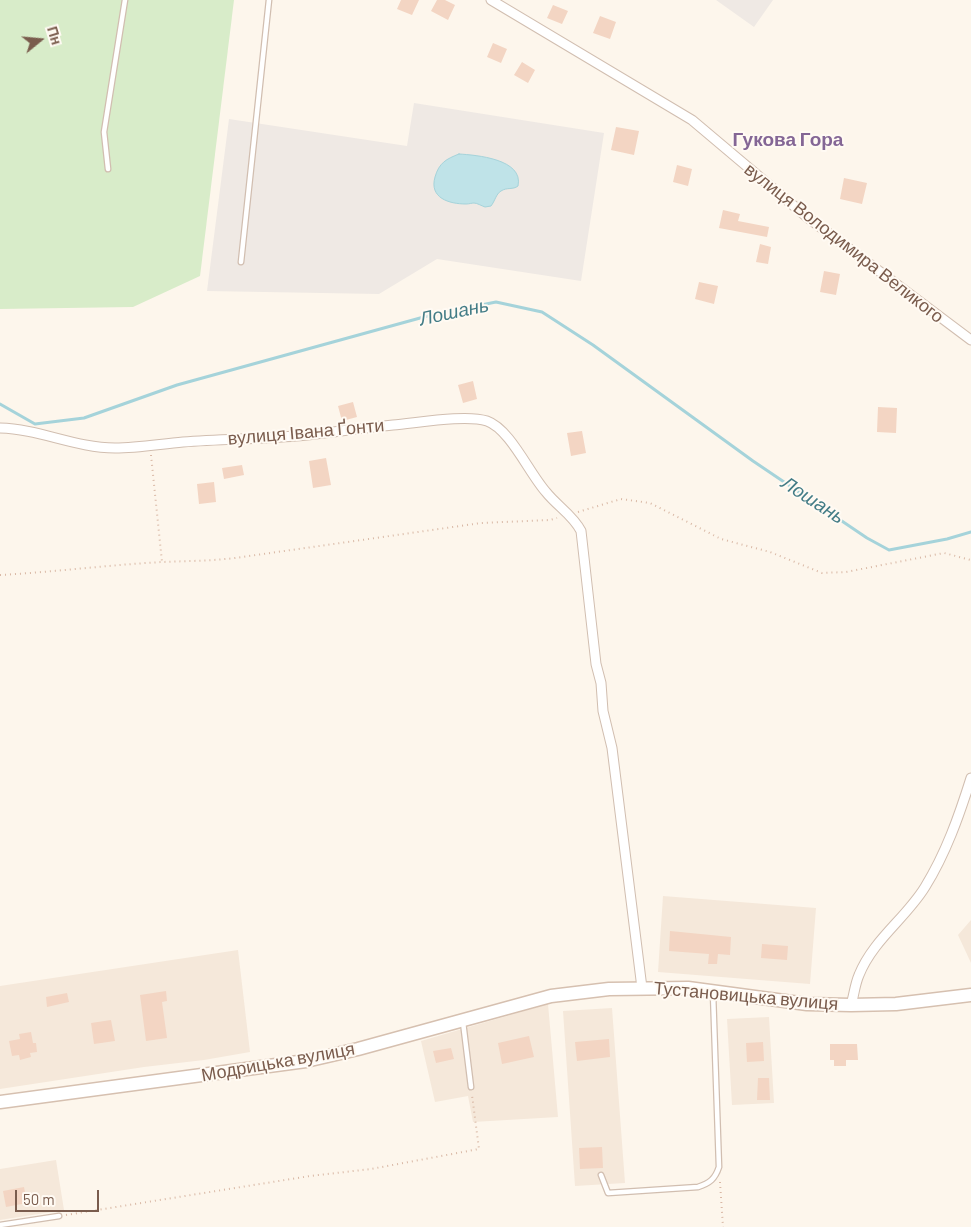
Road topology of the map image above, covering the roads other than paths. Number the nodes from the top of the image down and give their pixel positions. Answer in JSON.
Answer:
{"nodes":[{"id":1,"x":125,"y":0,"type":"edge"},
{"id":2,"x":269,"y":0,"type":"edge"},
{"id":3,"x":491,"y":0,"type":"edge"},
{"id":4,"x":108,"y":169,"type":"dead end"},
{"id":5,"x":241,"y":262,"type":"dead end"},
{"id":6,"x":971,"y":340,"type":"edge"},
{"id":7,"x":0,"y":428,"type":"edge"},
{"id":8,"x":971,"y":778,"type":"edge"},
{"id":9,"x":642,"y":988,"type":"junction"},
{"id":10,"x":713,"y":992,"type":"junction"},
{"id":11,"x":971,"y":995,"type":"edge"},
{"id":12,"x":551,"y":996,"type":"joint"},
{"id":13,"x":851,"y":1004,"type":"junction"},
{"id":14,"x":462,"y":1021,"type":"junction"},
{"id":15,"x":471,"y":1087,"type":"road end"},
{"id":16,"x":0,"y":1102,"type":"edge"},
{"id":17,"x":601,"y":1175,"type":"dead end"},
{"id":18,"x":59,"y":1216,"type":"road end"},
{"id":19,"x":0,"y":1225,"type":"edge"}],
"edges":[{"from":1,"to":4,"type":"lane"},
{"from":2,"to":5,"type":"lane"},
{"from":3,"to":6,"type":"street","name":"вулиця Володимира Великого"},
{"from":7,"to":9,"type":"street","name":"вулиця Івана Ґонти"},
{"from":8,"to":13,"type":"street"},
{"from":9,"to":10,"type":"street","name":"Тустановицька вулиця"},
{"from":9,"to":12,"type":"street","name":"Тустановицька вулиця"},
{"from":10,"to":13,"type":"street","name":"Тустановицька вулиця"},
{"from":10,"to":17,"type":"lane"},
{"from":11,"to":13,"type":"street","name":"Тустановицька вулиця"},
{"from":12,"to":14,"type":"street","name":"Модрицька вулиця"},
{"from":14,"to":15,"type":"lane"},
{"from":14,"to":16,"type":"street","name":"Модрицька вулиця"},
{"from":18,"to":19,"type":"lane"}]}
